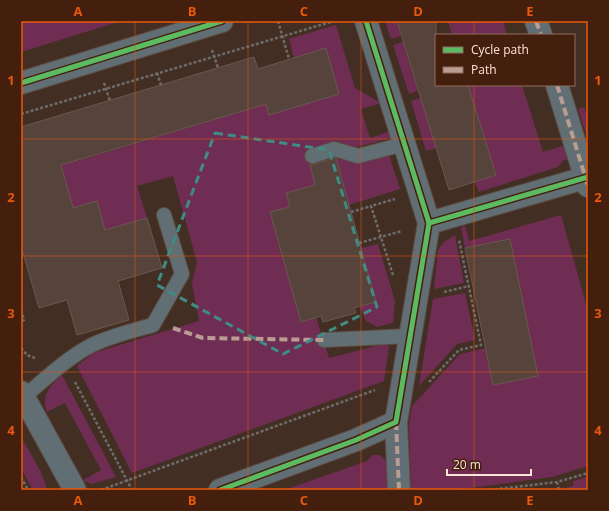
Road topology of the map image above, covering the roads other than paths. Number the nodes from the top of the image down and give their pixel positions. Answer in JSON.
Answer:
{"nodes":[{"id":1,"x":222,"y":21,"type":"edge"},
{"id":2,"x":366,"y":21,"type":"edge"},
{"id":3,"x":536,"y":21,"type":"edge"},
{"id":4,"x":541,"y":34,"type":"edge"},
{"id":5,"x":21,"y":83,"type":"edge"},
{"id":6,"x":556,"y":86,"type":"edge"},
{"id":7,"x":404,"y":144,"type":"junction"},
{"id":8,"x":312,"y":156,"type":"dead end"},
{"id":9,"x":587,"y":180,"type":"edge"},
{"id":10,"x":164,"y":215,"type":"dead end"},
{"id":11,"x":429,"y":223,"type":"junction"},
{"id":12,"x":410,"y":336,"type":"junction"},
{"id":13,"x":324,"y":340,"type":"dead end"},
{"id":14,"x":23,"y":395,"type":"edge"},
{"id":15,"x":396,"y":422,"type":"junction"},
{"id":16,"x":75,"y":490,"type":"edge"},
{"id":17,"x":220,"y":490,"type":"edge"},
{"id":18,"x":399,"y":490,"type":"edge"}],
"edges":[{"from":1,"to":5,"type":"street"},
{"from":2,"to":7,"type":"street"},
{"from":3,"to":4,"type":"street"},
{"from":6,"to":9,"type":"street"},
{"from":7,"to":8,"type":"lane"},
{"from":7,"to":11,"type":"street"},
{"from":9,"to":11,"type":"street"},
{"from":10,"to":14,"type":"lane"},
{"from":11,"to":12,"type":"street"},
{"from":12,"to":13,"type":"lane"},
{"from":12,"to":15,"type":"street"},
{"from":14,"to":16,"type":"street"},
{"from":15,"to":17,"type":"street"},
{"from":15,"to":18,"type":"street"}]}
